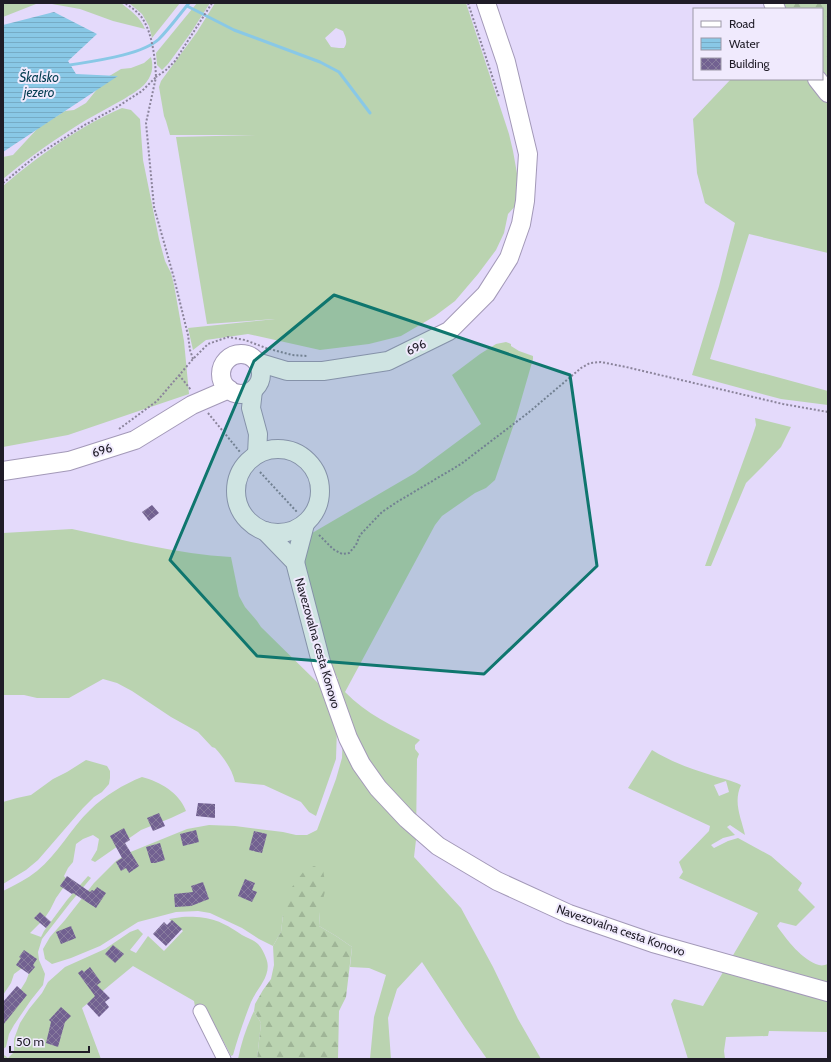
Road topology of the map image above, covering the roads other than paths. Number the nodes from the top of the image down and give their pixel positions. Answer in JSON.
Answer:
{"nodes":[{"id":1,"x":486,"y":3,"type":"edge"},
{"id":2,"x":818,"y":80,"type":"edge"},
{"id":3,"x":828,"y":93,"type":"edge"},
{"id":4,"x":257,"y":362,"type":"junction"},
{"id":5,"x":287,"y":371,"type":"junction"},
{"id":6,"x":222,"y":372,"type":"junction"},
{"id":7,"x":246,"y":393,"type":"junction"},
{"id":8,"x":197,"y":402,"type":"junction"},
{"id":9,"x":258,"y":434,"type":"junction"},
{"id":10,"x":284,"y":449,"type":"junction"},
{"id":11,"x":249,"y":453,"type":"junction"},
{"id":12,"x":3,"y":471,"type":"edge"},
{"id":13,"x":302,"y":519,"type":"junction"},
{"id":14,"x":265,"y":531,"type":"junction"},
{"id":15,"x":295,"y":562,"type":"junction"},
{"id":16,"x":828,"y":992,"type":"edge"},
{"id":17,"x":200,"y":1011,"type":"dead end"},
{"id":18,"x":224,"y":1059,"type":"edge"}],
"edges":[{"from":1,"to":5,"type":"main road","name":"696","number":"696"},
{"from":2,"to":3,"type":"main road"},
{"from":4,"to":5,"type":"main road","name":"696","number":"696"},
{"from":4,"to":6,"type":"main road","name":"696","number":"696"},
{"from":4,"to":7,"type":"main road"},
{"from":5,"to":7,"type":"main road","name":"696","number":"696"},
{"from":6,"to":7,"type":"main road"},
{"from":6,"to":8,"type":"main road","name":"696","number":"696"},
{"from":7,"to":8,"type":"main road","name":"696","number":"696"},
{"from":7,"to":9,"type":"main road"},
{"from":8,"to":12,"type":"main road","name":"696","number":"696"},
{"from":9,"to":10,"type":"main road","name":"Navezovalna cesta Konovo"},
{"from":9,"to":11,"type":"main road"},
{"from":10,"to":11,"type":"main road","name":"Navezovalna cesta Konovo"},
{"from":10,"to":13,"type":"main road","name":"Navezovalna cesta Konovo"},
{"from":11,"to":14,"type":"main road","name":"Navezovalna cesta Konovo"},
{"from":13,"to":14,"type":"main road"},
{"from":13,"to":15,"type":"main road","name":"Navezovalna cesta Konovo"},
{"from":14,"to":15,"type":"main road","name":"Navezovalna cesta Konovo"},
{"from":15,"to":16,"type":"main road","name":"Navezovalna cesta Konovo"},
{"from":17,"to":18,"type":"street"}]}
